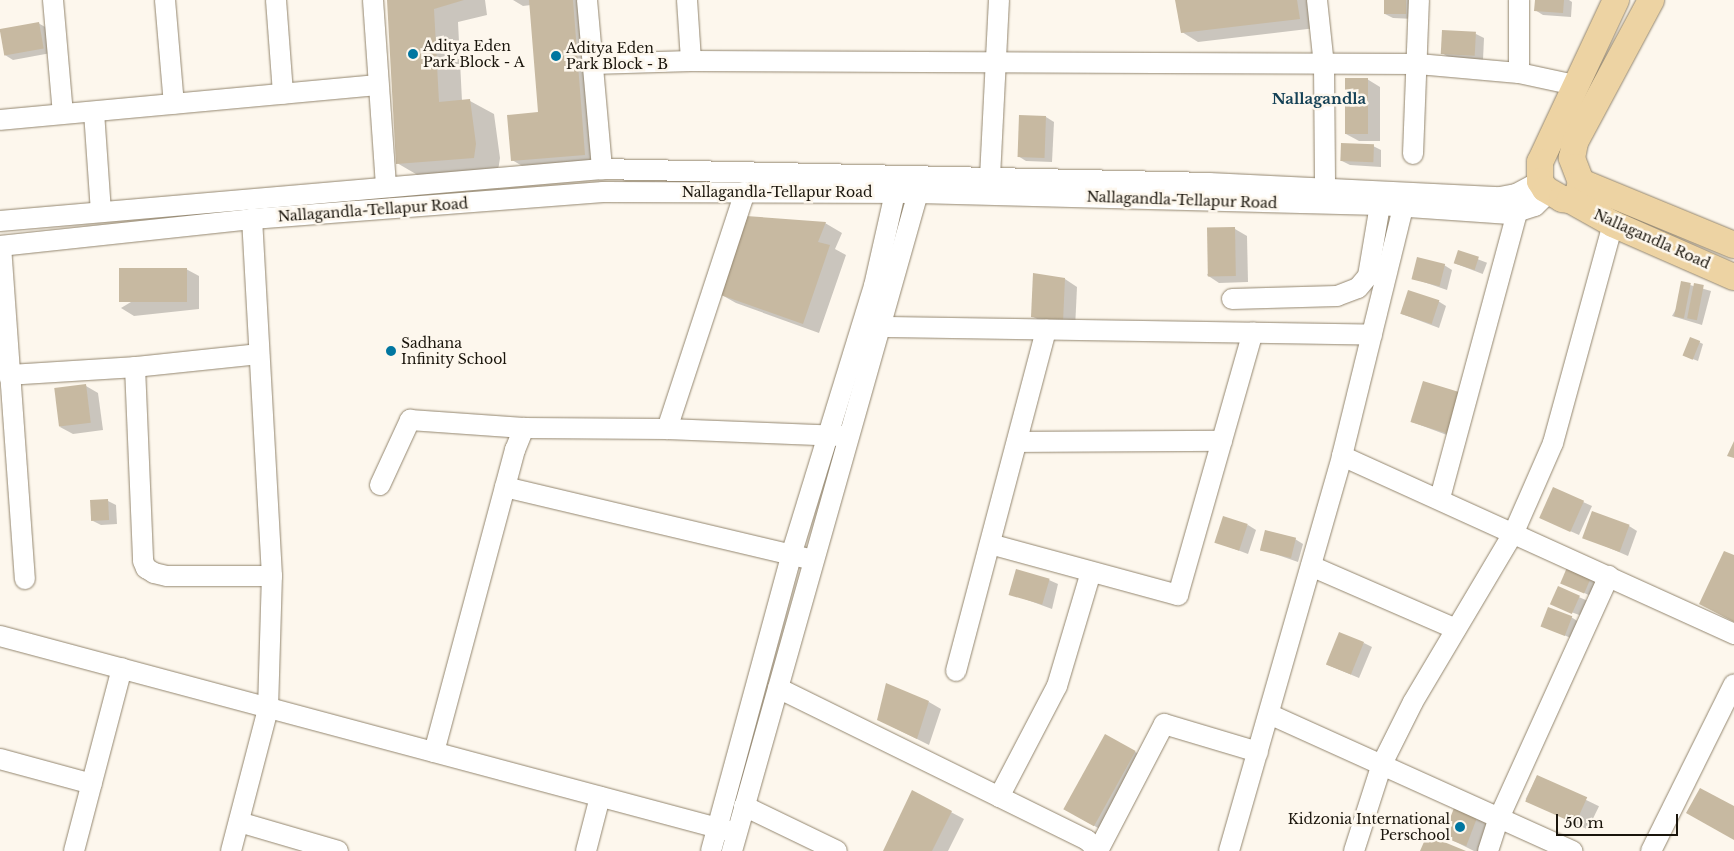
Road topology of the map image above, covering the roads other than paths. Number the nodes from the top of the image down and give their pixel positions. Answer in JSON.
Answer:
{"nodes":[{"id":1,"x":53,"y":0,"type":"edge"},
{"id":2,"x":165,"y":0,"type":"edge"},
{"id":3,"x":276,"y":0,"type":"edge"},
{"id":4,"x":373,"y":0,"type":"edge"},
{"id":5,"x":587,"y":0,"type":"edge"},
{"id":6,"x":687,"y":0,"type":"edge"},
{"id":7,"x":999,"y":0,"type":"edge"},
{"id":8,"x":1317,"y":0,"type":"edge"},
{"id":9,"x":1420,"y":0,"type":"edge"},
{"id":10,"x":1519,"y":0,"type":"edge"},
{"id":11,"x":1616,"y":0,"type":"edge"},
{"id":12,"x":1651,"y":0,"type":"edge"},
{"id":13,"x":691,"y":61,"type":"junction"},
{"id":14,"x":997,"y":63,"type":"junction"},
{"id":15,"x":593,"y":64,"type":"junction"},
{"id":16,"x":1418,"y":64,"type":"junction"},
{"id":17,"x":1324,"y":65,"type":"junction"},
{"id":18,"x":1519,"y":73,"type":"junction"},
{"id":19,"x":1575,"y":84,"type":"junction"},
{"id":20,"x":378,"y":85,"type":"junction"},
{"id":21,"x":283,"y":94,"type":"junction"},
{"id":22,"x":174,"y":104,"type":"junction"},
{"id":23,"x":94,"y":112,"type":"junction"},
{"id":24,"x":63,"y":114,"type":"junction"},
{"id":25,"x":0,"y":120,"type":"edge"},
{"id":26,"x":1413,"y":154,"type":"dead end"},
{"id":27,"x":602,"y":169,"type":"junction"},
{"id":28,"x":990,"y":177,"type":"junction"},
{"id":29,"x":386,"y":186,"type":"junction"},
{"id":30,"x":1325,"y":186,"type":"junction"},
{"id":31,"x":1560,"y":189,"type":"junction"},
{"id":32,"x":1209,"y":191,"type":"junction"},
{"id":33,"x":745,"y":192,"type":"junction"},
{"id":34,"x":895,"y":193,"type":"junction"},
{"id":35,"x":918,"y":193,"type":"junction"},
{"id":36,"x":1380,"y":205,"type":"junction"},
{"id":37,"x":1403,"y":207,"type":"junction"},
{"id":38,"x":101,"y":212,"type":"junction"},
{"id":39,"x":1517,"y":213,"type":"junction"},
{"id":40,"x":252,"y":219,"type":"junction"},
{"id":41,"x":0,"y":221,"type":"edge"},
{"id":42,"x":1613,"y":224,"type":"junction"},
{"id":43,"x":0,"y":246,"type":"edge"},
{"id":44,"x":1734,"y":246,"type":"edge"},
{"id":45,"x":1734,"y":277,"type":"edge"},
{"id":46,"x":1232,"y":299,"type":"dead end"},
{"id":47,"x":882,"y":327,"type":"junction"},
{"id":48,"x":1046,"y":330,"type":"junction"},
{"id":49,"x":1253,"y":332,"type":"junction"},
{"id":50,"x":1372,"y":336,"type":"junction"},
{"id":51,"x":259,"y":354,"type":"junction"},
{"id":52,"x":135,"y":367,"type":"junction"},
{"id":53,"x":8,"y":375,"type":"junction"},
{"id":54,"x":524,"y":428,"type":"junction"},
{"id":55,"x":667,"y":429,"type":"junction"},
{"id":56,"x":829,"y":434,"type":"junction"},
{"id":57,"x":851,"y":437,"type":"junction"},
{"id":58,"x":1222,"y":441,"type":"junction"},
{"id":59,"x":1017,"y":442,"type":"junction"},
{"id":60,"x":8,"y":456,"type":"edge"},
{"id":61,"x":1342,"y":456,"type":"junction"},
{"id":62,"x":380,"y":485,"type":"dead end"},
{"id":63,"x":505,"y":486,"type":"junction"},
{"id":64,"x":1440,"y":498,"type":"junction"},
{"id":65,"x":1514,"y":532,"type":"junction"},
{"id":66,"x":990,"y":544,"type":"junction"},
{"id":67,"x":793,"y":556,"type":"junction"},
{"id":68,"x":814,"y":560,"type":"junction"},
{"id":69,"x":1311,"y":566,"type":"junction"},
{"id":70,"x":1091,"y":572,"type":"junction"},
{"id":71,"x":272,"y":576,"type":"junction"},
{"id":72,"x":1608,"y":576,"type":"junction"},
{"id":73,"x":25,"y":579,"type":"dead end"},
{"id":74,"x":1456,"y":629,"type":"junction"},
{"id":75,"x":1734,"y":634,"type":"edge"},
{"id":76,"x":0,"y":636,"type":"edge"},
{"id":77,"x":122,"y":668,"type":"junction"},
{"id":78,"x":956,"y":671,"type":"dead end"},
{"id":79,"x":1734,"y":684,"type":"edge"},
{"id":80,"x":778,"y":688,"type":"junction"},
{"id":81,"x":268,"y":709,"type":"junction"},
{"id":82,"x":1269,"y":714,"type":"junction"},
{"id":83,"x":434,"y":752,"type":"junction"},
{"id":84,"x":1258,"y":752,"type":"junction"},
{"id":85,"x":0,"y":759,"type":"edge"},
{"id":86,"x":1382,"y":764,"type":"junction"},
{"id":87,"x":92,"y":784,"type":"junction"},
{"id":88,"x":600,"y":797,"type":"junction"},
{"id":89,"x":1000,"y":797,"type":"junction"},
{"id":90,"x":744,"y":806,"type":"junction"},
{"id":91,"x":1499,"y":818,"type":"junction"},
{"id":92,"x":239,"y":822,"type":"junction"},
{"id":93,"x":717,"y":828,"type":"junction"},
{"id":94,"x":734,"y":842,"type":"edge"},
{"id":95,"x":1099,"y":850,"type":"edge"},
{"id":96,"x":74,"y":851,"type":"edge"},
{"id":97,"x":231,"y":851,"type":"edge"},
{"id":98,"x":338,"y":851,"type":"edge"},
{"id":99,"x":586,"y":851,"type":"edge"},
{"id":100,"x":711,"y":851,"type":"edge"},
{"id":101,"x":837,"y":851,"type":"edge"},
{"id":102,"x":1229,"y":851,"type":"edge"},
{"id":103,"x":1354,"y":851,"type":"edge"},
{"id":104,"x":1488,"y":851,"type":"edge"},
{"id":105,"x":1572,"y":851,"type":"edge"},
{"id":106,"x":1651,"y":851,"type":"edge"}],
"edges":[{"from":1,"to":24,"type":"street"},
{"from":2,"to":22,"type":"street"},
{"from":3,"to":21,"type":"street"},
{"from":4,"to":20,"type":"street"},
{"from":5,"to":15,"type":"street"},
{"from":6,"to":13,"type":"street"},
{"from":7,"to":14,"type":"street"},
{"from":8,"to":17,"type":"street"},
{"from":9,"to":16,"type":"street"},
{"from":10,"to":18,"type":"street"},
{"from":11,"to":19,"type":"main road"},
{"from":12,"to":31,"type":"main road"},
{"from":13,"to":14,"type":"street"},
{"from":13,"to":15,"type":"street"},
{"from":14,"to":17,"type":"street"},
{"from":14,"to":28,"type":"street"},
{"from":15,"to":27,"type":"street"},
{"from":16,"to":17,"type":"street"},
{"from":16,"to":18,"type":"street"},
{"from":16,"to":26,"type":"street"},
{"from":17,"to":30,"type":"street"},
{"from":18,"to":19,"type":"street"},
{"from":19,"to":31,"type":"main road"},
{"from":20,"to":21,"type":"street"},
{"from":20,"to":29,"type":"street"},
{"from":21,"to":22,"type":"street"},
{"from":22,"to":23,"type":"street"},
{"from":23,"to":24,"type":"street"},
{"from":23,"to":38,"type":"street"},
{"from":24,"to":25,"type":"street"},
{"from":27,"to":28,"type":"street","name":"Nallagandla-Tellapur Road"},
{"from":27,"to":29,"type":"street","name":"Nallagandla-Tellapur Road"},
{"from":28,"to":32,"type":"street","name":"Nallagandla-Tellapur Road"},
{"from":29,"to":38,"type":"street","name":"Nallagandla-Tellapur Road"},
{"from":30,"to":31,"type":"street","name":"Nallagandla-Tellapur Road"},
{"from":30,"to":32,"type":"street","name":"Nallagandla-Tellapur Road"},
{"from":31,"to":39,"type":"street"},
{"from":31,"to":42,"type":"main road","name":"Nallagandla Road"},
{"from":31,"to":44,"type":"main road","name":"Nallagandla Road"},
{"from":32,"to":35,"type":"street","name":"Nallagandla-Tellapur Road"},
{"from":32,"to":36,"type":"street","name":"Nallagandla-Tellapur Road"},
{"from":33,"to":34,"type":"street","name":"Nallagandla-Tellapur Road"},
{"from":33,"to":40,"type":"street","name":"Nallagandla-Tellapur Road"},
{"from":33,"to":55,"type":"street"},
{"from":34,"to":35,"type":"street","name":"Nallagandla-Tellapur Road"},
{"from":34,"to":56,"type":"street"},
{"from":35,"to":47,"type":"street"},
{"from":36,"to":37,"type":"street","name":"Nallagandla-Tellapur Road"},
{"from":36,"to":46,"type":"street"},
{"from":37,"to":39,"type":"street","name":"Nallagandla-Tellapur Road"},
{"from":37,"to":50,"type":"street"},
{"from":38,"to":41,"type":"street","name":"Nallagandla-Tellapur Road"},
{"from":39,"to":64,"type":"street"},
{"from":40,"to":43,"type":"street","name":"Nallagandla-Tellapur Road"},
{"from":40,"to":51,"type":"street"},
{"from":42,"to":45,"type":"main road","name":"Nallagandla Road"},
{"from":42,"to":65,"type":"street"},
{"from":43,"to":53,"type":"street"},
{"from":47,"to":48,"type":"street"},
{"from":47,"to":57,"type":"street"},
{"from":48,"to":49,"type":"street"},
{"from":48,"to":59,"type":"street"},
{"from":49,"to":50,"type":"street"},
{"from":49,"to":58,"type":"street"},
{"from":50,"to":61,"type":"street"},
{"from":51,"to":52,"type":"street"},
{"from":51,"to":71,"type":"street"},
{"from":52,"to":53,"type":"street"},
{"from":52,"to":71,"type":"street"},
{"from":53,"to":60,"type":"street"},
{"from":54,"to":55,"type":"street"},
{"from":54,"to":62,"type":"street"},
{"from":54,"to":63,"type":"street"},
{"from":55,"to":56,"type":"street"},
{"from":56,"to":57,"type":"street"},
{"from":56,"to":67,"type":"street"},
{"from":57,"to":68,"type":"street"},
{"from":58,"to":59,"type":"street"},
{"from":58,"to":70,"type":"street"},
{"from":59,"to":66,"type":"street"},
{"from":60,"to":73,"type":"street"},
{"from":61,"to":64,"type":"street"},
{"from":61,"to":69,"type":"street"},
{"from":63,"to":67,"type":"street"},
{"from":63,"to":83,"type":"street"},
{"from":64,"to":65,"type":"street"},
{"from":65,"to":72,"type":"street"},
{"from":65,"to":74,"type":"street"},
{"from":66,"to":70,"type":"street"},
{"from":66,"to":78,"type":"street"},
{"from":67,"to":68,"type":"street"},
{"from":67,"to":93,"type":"street"},
{"from":68,"to":80,"type":"street"},
{"from":69,"to":74,"type":"street"},
{"from":69,"to":82,"type":"street"},
{"from":70,"to":89,"type":"street"},
{"from":71,"to":81,"type":"street"},
{"from":72,"to":75,"type":"street"},
{"from":72,"to":91,"type":"street"},
{"from":74,"to":86,"type":"street"},
{"from":76,"to":77,"type":"street"},
{"from":77,"to":81,"type":"street"},
{"from":77,"to":87,"type":"street"},
{"from":79,"to":106,"type":"street"},
{"from":80,"to":89,"type":"street"},
{"from":80,"to":90,"type":"street"},
{"from":81,"to":83,"type":"street"},
{"from":81,"to":92,"type":"street"},
{"from":82,"to":84,"type":"street"},
{"from":82,"to":86,"type":"street"},
{"from":83,"to":88,"type":"street"},
{"from":84,"to":95,"type":"street"},
{"from":84,"to":102,"type":"street"},
{"from":85,"to":87,"type":"street"},
{"from":86,"to":91,"type":"street"},
{"from":86,"to":103,"type":"street"},
{"from":87,"to":96,"type":"street"},
{"from":88,"to":93,"type":"street"},
{"from":88,"to":99,"type":"street"},
{"from":89,"to":95,"type":"street"},
{"from":90,"to":94,"type":"street"},
{"from":90,"to":101,"type":"street"},
{"from":91,"to":104,"type":"street"},
{"from":91,"to":105,"type":"street"},
{"from":92,"to":97,"type":"street"},
{"from":92,"to":98,"type":"street"},
{"from":93,"to":94,"type":"street"},
{"from":93,"to":100,"type":"street"}]}
